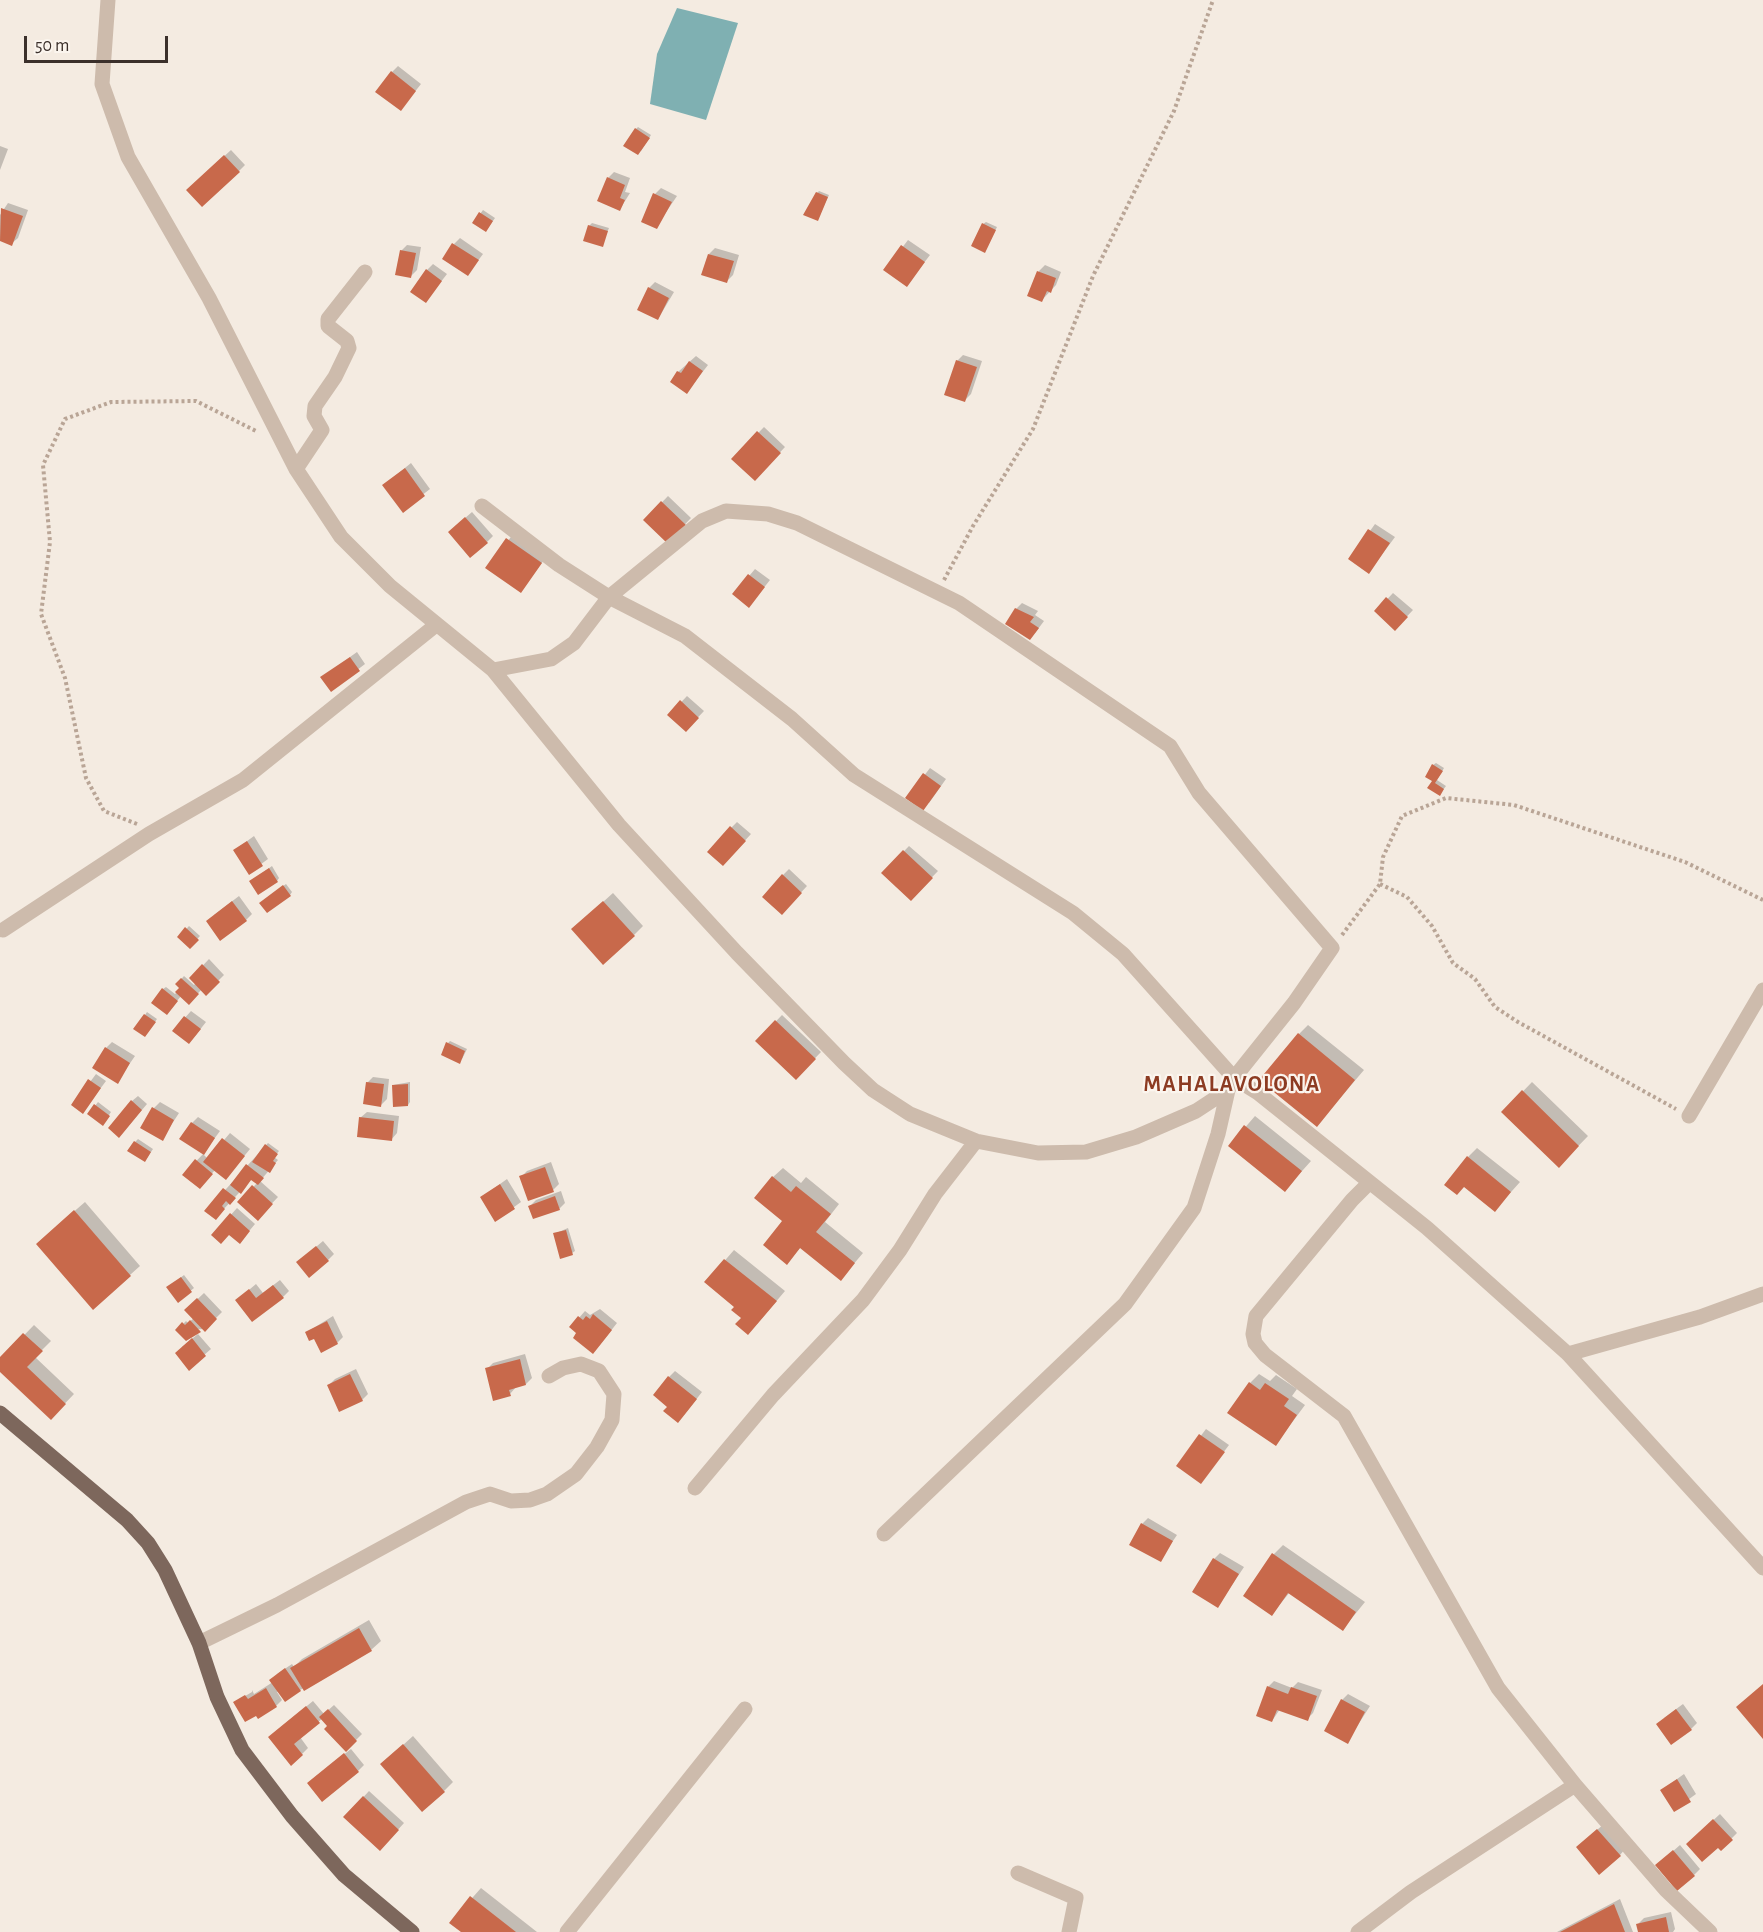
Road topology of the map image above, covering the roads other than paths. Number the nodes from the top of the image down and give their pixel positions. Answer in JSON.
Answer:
{"nodes":[{"id":1,"x":108,"y":0,"type":"edge"},
{"id":2,"x":365,"y":272,"type":"dead end"},
{"id":3,"x":296,"y":469,"type":"junction"},
{"id":4,"x":482,"y":506,"type":"dead end"},
{"id":5,"x":609,"y":597,"type":"junction"},
{"id":6,"x":436,"y":625,"type":"junction"},
{"id":7,"x":493,"y":670,"type":"junction"},
{"id":8,"x":3,"y":930,"type":"dead end"},
{"id":9,"x":1763,"y":990,"type":"edge"},
{"id":10,"x":1231,"y":1084,"type":"junction"},
{"id":11,"x":1689,"y":1116,"type":"road end"},
{"id":12,"x":976,"y":1141,"type":"junction"},
{"id":13,"x":1369,"y":1183,"type":"junction"},
{"id":14,"x":1763,"y":1294,"type":"edge"},
{"id":15,"x":1568,"y":1354,"type":"junction"},
{"id":16,"x":549,"y":1376,"type":"dead end"},
{"id":17,"x":0,"y":1413,"type":"edge"},
{"id":18,"x":695,"y":1488,"type":"dead end"},
{"id":19,"x":884,"y":1534,"type":"dead end"},
{"id":20,"x":1763,"y":1568,"type":"edge"},
{"id":21,"x":199,"y":1643,"type":"junction"},
{"id":22,"x":745,"y":1709,"type":"dead end"},
{"id":23,"x":1575,"y":1785,"type":"junction"},
{"id":24,"x":1018,"y":1873,"type":"dead end"},
{"id":25,"x":411,"y":1932,"type":"edge"},
{"id":26,"x":567,"y":1932,"type":"edge"},
{"id":27,"x":1070,"y":1932,"type":"edge"},
{"id":28,"x":1358,"y":1932,"type":"edge"},
{"id":29,"x":1709,"y":1932,"type":"edge"}],
"edges":[{"from":1,"to":3,"type":"street"},
{"from":2,"to":3,"type":"street"},
{"from":3,"to":6,"type":"street"},
{"from":4,"to":5,"type":"street"},
{"from":5,"to":7,"type":"street"},
{"from":5,"to":10,"type":"street"},
{"from":5,"to":10,"type":"street"},
{"from":6,"to":7,"type":"street"},
{"from":6,"to":8,"type":"street"},
{"from":7,"to":12,"type":"street"},
{"from":9,"to":11,"type":"street"},
{"from":10,"to":12,"type":"street"},
{"from":10,"to":13,"type":"street"},
{"from":10,"to":19,"type":"street"},
{"from":12,"to":18,"type":"street"},
{"from":13,"to":15,"type":"street"},
{"from":13,"to":23,"type":"street"},
{"from":14,"to":15,"type":"street"},
{"from":15,"to":20,"type":"street"},
{"from":16,"to":21,"type":"street"},
{"from":17,"to":21,"type":"main road"},
{"from":21,"to":25,"type":"main road"},
{"from":22,"to":26,"type":"street"},
{"from":23,"to":28,"type":"street"},
{"from":23,"to":29,"type":"street"},
{"from":24,"to":27,"type":"street"}]}
